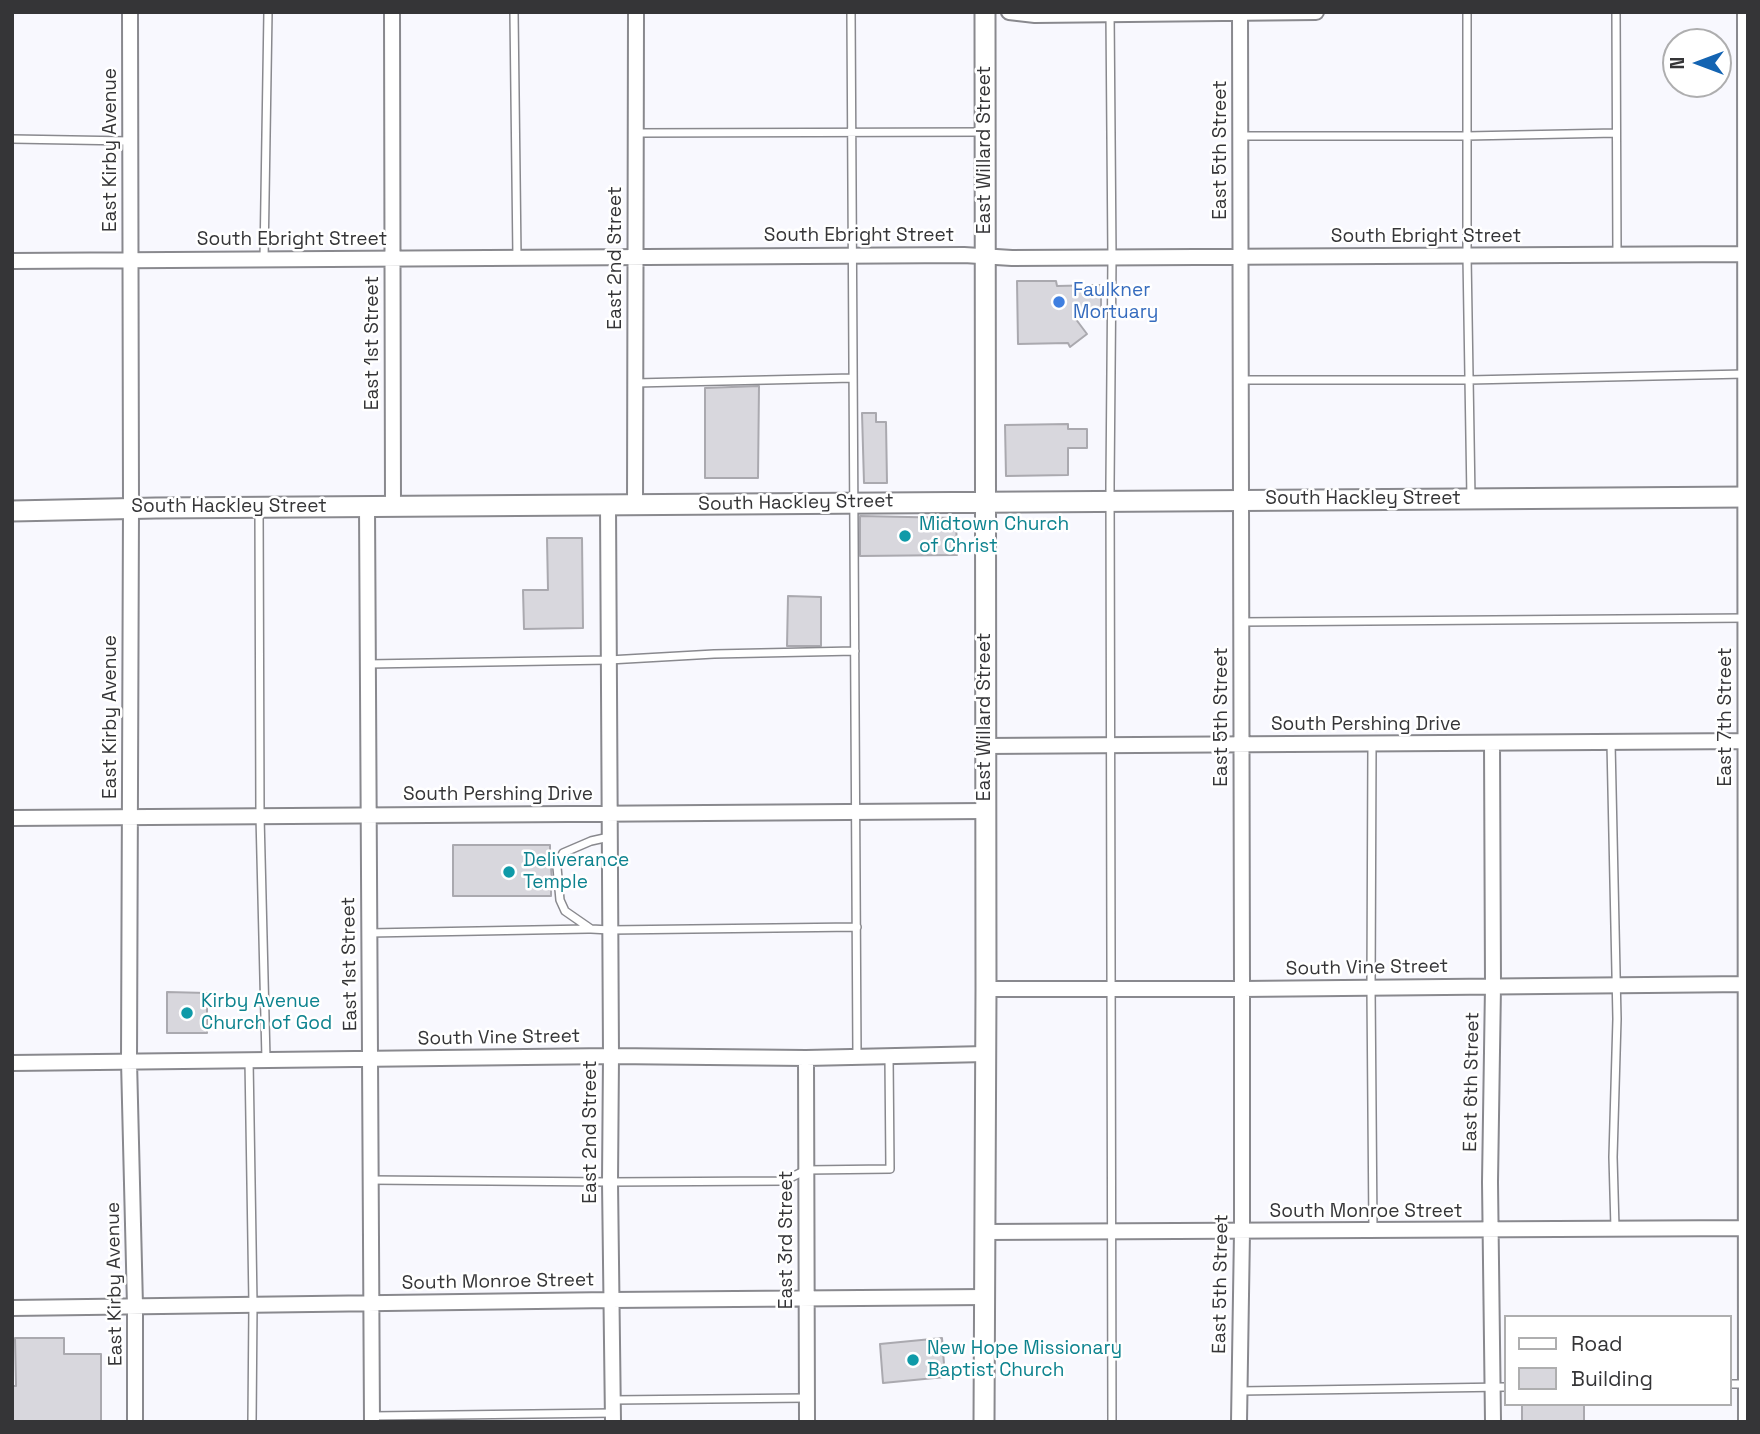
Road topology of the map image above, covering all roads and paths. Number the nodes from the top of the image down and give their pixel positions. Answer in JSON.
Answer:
{"nodes":[{"id":1,"x":130,"y":12,"type":"edge"},
{"id":2,"x":268,"y":12,"type":"edge"},
{"id":3,"x":392,"y":12,"type":"edge"},
{"id":4,"x":514,"y":12,"type":"edge"},
{"id":5,"x":636,"y":12,"type":"edge"},
{"id":6,"x":851,"y":12,"type":"edge"},
{"id":7,"x":985,"y":12,"type":"edge"},
{"id":8,"x":1009,"y":12,"type":"edge"},
{"id":9,"x":1316,"y":12,"type":"edge"},
{"id":10,"x":1467,"y":12,"type":"edge"},
{"id":11,"x":1616,"y":12,"type":"edge"},
{"id":12,"x":1745,"y":12,"type":"edge"},
{"id":13,"x":1110,"y":13,"type":"edge"},
{"id":14,"x":1240,"y":13,"type":"edge"},
{"id":15,"x":852,"y":132,"type":"junction"},
{"id":16,"x":985,"y":132,"type":"junction"},
{"id":17,"x":636,"y":133,"type":"junction"},
{"id":18,"x":1616,"y":133,"type":"junction"},
{"id":19,"x":1241,"y":136,"type":"junction"},
{"id":20,"x":1467,"y":136,"type":"junction"},
{"id":21,"x":12,"y":139,"type":"edge"},
{"id":22,"x":130,"y":141,"type":"junction"},
{"id":23,"x":1746,"y":254,"type":"edge"},
{"id":24,"x":1617,"y":255,"type":"junction"},
{"id":25,"x":852,"y":256,"type":"junction"},
{"id":26,"x":985,"y":256,"type":"junction"},
{"id":27,"x":1467,"y":256,"type":"junction"},
{"id":28,"x":636,"y":257,"type":"junction"},
{"id":29,"x":1241,"y":257,"type":"junction"},
{"id":30,"x":517,"y":258,"type":"junction"},
{"id":31,"x":1112,"y":258,"type":"junction"},
{"id":32,"x":392,"y":259,"type":"junction"},
{"id":33,"x":130,"y":260,"type":"junction"},
{"id":34,"x":264,"y":260,"type":"junction"},
{"id":35,"x":12,"y":261,"type":"edge"},
{"id":36,"x":1745,"y":374,"type":"junction"},
{"id":37,"x":853,"y":378,"type":"junction"},
{"id":38,"x":1241,"y":380,"type":"junction"},
{"id":39,"x":1469,"y":380,"type":"junction"},
{"id":40,"x":635,"y":383,"type":"junction"},
{"id":41,"x":1746,"y":497,"type":"edge"},
{"id":42,"x":1471,"y":499,"type":"junction"},
{"id":43,"x":1241,"y":500,"type":"junction"},
{"id":44,"x":985,"y":501,"type":"junction"},
{"id":45,"x":1110,"y":501,"type":"junction"},
{"id":46,"x":854,"y":502,"type":"junction"},
{"id":47,"x":608,"y":505,"type":"junction"},
{"id":48,"x":635,"y":505,"type":"junction"},
{"id":49,"x":367,"y":506,"type":"junction"},
{"id":50,"x":393,"y":506,"type":"junction"},
{"id":51,"x":259,"y":507,"type":"junction"},
{"id":52,"x":131,"y":508,"type":"junction"},
{"id":53,"x":12,"y":511,"type":"edge"},
{"id":54,"x":1746,"y":618,"type":"edge"},
{"id":55,"x":1241,"y":622,"type":"junction"},
{"id":56,"x":855,"y":651,"type":"junction"},
{"id":57,"x":609,"y":660,"type":"junction"},
{"id":58,"x":367,"y":664,"type":"junction"},
{"id":59,"x":1747,"y":741,"type":"edge"},
{"id":60,"x":1492,"y":743,"type":"junction"},
{"id":61,"x":1611,"y":743,"type":"junction"},
{"id":62,"x":1372,"y":744,"type":"junction"},
{"id":63,"x":1241,"y":745,"type":"junction"},
{"id":64,"x":985,"y":746,"type":"junction"},
{"id":65,"x":1111,"y":746,"type":"junction"},
{"id":66,"x":985,"y":811,"type":"junction"},
{"id":67,"x":856,"y":812,"type":"junction"},
{"id":68,"x":609,"y":814,"type":"junction"},
{"id":69,"x":368,"y":815,"type":"junction"},
{"id":70,"x":260,"y":816,"type":"junction"},
{"id":71,"x":12,"y":818,"type":"edge"},
{"id":72,"x":130,"y":818,"type":"junction"},
{"id":73,"x":609,"y":837,"type":"junction"},
{"id":74,"x":857,"y":927,"type":"junction"},
{"id":75,"x":591,"y":929,"type":"junction"},
{"id":76,"x":610,"y":930,"type":"junction"},
{"id":77,"x":369,"y":933,"type":"junction"},
{"id":78,"x":1747,"y":984,"type":"edge"},
{"id":79,"x":1616,"y":985,"type":"junction"},
{"id":80,"x":1493,"y":986,"type":"junction"},
{"id":81,"x":1371,"y":988,"type":"junction"},
{"id":82,"x":986,"y":989,"type":"junction"},
{"id":83,"x":1112,"y":989,"type":"junction"},
{"id":84,"x":1242,"y":989,"type":"junction"},
{"id":85,"x":986,"y":1054,"type":"junction"},
{"id":86,"x":611,"y":1056,"type":"junction"},
{"id":87,"x":889,"y":1056,"type":"junction"},
{"id":88,"x":857,"y":1057,"type":"junction"},
{"id":89,"x":806,"y":1058,"type":"junction"},
{"id":90,"x":266,"y":1059,"type":"junction"},
{"id":91,"x":370,"y":1059,"type":"junction"},
{"id":92,"x":129,"y":1060,"type":"junction"},
{"id":93,"x":249,"y":1060,"type":"junction"},
{"id":94,"x":12,"y":1063,"type":"edge"},
{"id":95,"x":806,"y":1170,"type":"junction"},
{"id":96,"x":370,"y":1180,"type":"junction"},
{"id":97,"x":610,"y":1182,"type":"junction"},
{"id":98,"x":1747,"y":1228,"type":"edge"},
{"id":99,"x":1615,"y":1229,"type":"junction"},
{"id":100,"x":1492,"y":1230,"type":"junction"},
{"id":101,"x":1112,"y":1231,"type":"junction"},
{"id":102,"x":1373,"y":1231,"type":"junction"},
{"id":103,"x":985,"y":1232,"type":"junction"},
{"id":104,"x":1242,"y":1232,"type":"junction"},
{"id":105,"x":985,"y":1297,"type":"junction"},
{"id":106,"x":807,"y":1299,"type":"junction"},
{"id":107,"x":611,"y":1300,"type":"junction"},
{"id":108,"x":371,"y":1303,"type":"junction"},
{"id":109,"x":253,"y":1304,"type":"junction"},
{"id":110,"x":135,"y":1306,"type":"junction"},
{"id":111,"x":12,"y":1308,"type":"edge"},
{"id":112,"x":1747,"y":1384,"type":"edge"},
{"id":113,"x":1500,"y":1386,"type":"edge"},
{"id":114,"x":1239,"y":1391,"type":"junction"},
{"id":115,"x":807,"y":1398,"type":"junction"},
{"id":116,"x":613,"y":1412,"type":"edge"},
{"id":117,"x":372,"y":1419,"type":"edge"},
{"id":118,"x":135,"y":1422,"type":"edge"},
{"id":119,"x":252,"y":1422,"type":"edge"},
{"id":120,"x":807,"y":1422,"type":"edge"},
{"id":121,"x":984,"y":1422,"type":"edge"},
{"id":122,"x":1112,"y":1422,"type":"edge"},
{"id":123,"x":1239,"y":1422,"type":"edge"},
{"id":124,"x":1493,"y":1422,"type":"edge"},
{"id":125,"x":1746,"y":1422,"type":"edge"}],
"edges":[{"from":1,"to":22,"type":"street","name":"East Kirby Avenue"},
{"from":2,"to":34,"type":"lane"},
{"from":3,"to":32,"type":"street","name":"East 1st Street"},
{"from":4,"to":30,"type":"lane"},
{"from":5,"to":17,"type":"street","name":"East 2nd Street"},
{"from":6,"to":15,"type":"lane"},
{"from":7,"to":16,"type":"street","name":"East Willard Street"},
{"from":8,"to":13,"type":"street"},
{"from":9,"to":14,"type":"street"},
{"from":10,"to":20,"type":"lane"},
{"from":11,"to":18,"type":"lane"},
{"from":12,"to":23,"type":"street","name":"East 7th Street"},
{"from":13,"to":14,"type":"street"},
{"from":13,"to":31,"type":"lane"},
{"from":14,"to":19,"type":"street","name":"East 5th Street"},
{"from":15,"to":16,"type":"lane"},
{"from":15,"to":17,"type":"lane"},
{"from":15,"to":25,"type":"lane"},
{"from":16,"to":26,"type":"street","name":"East Willard Street"},
{"from":17,"to":28,"type":"street","name":"East 2nd Street"},
{"from":18,"to":20,"type":"lane"},
{"from":18,"to":24,"type":"lane"},
{"from":19,"to":20,"type":"lane"},
{"from":19,"to":29,"type":"street","name":"East 5th Street"},
{"from":20,"to":27,"type":"lane"},
{"from":21,"to":22,"type":"lane"},
{"from":22,"to":33,"type":"street","name":"East Kirby Avenue"},
{"from":23,"to":24,"type":"street","name":"South Ebright Street"},
{"from":23,"to":36,"type":"street","name":"East 7th Street"},
{"from":24,"to":27,"type":"street","name":"South Ebright Street"},
{"from":25,"to":26,"type":"street","name":"South Ebright Street"},
{"from":25,"to":28,"type":"street","name":"South Ebright Street"},
{"from":25,"to":37,"type":"lane"},
{"from":26,"to":31,"type":"street","name":"South Ebright Street"},
{"from":26,"to":44,"type":"street","name":"East Willard Street"},
{"from":27,"to":29,"type":"street","name":"South Ebright Street"},
{"from":27,"to":39,"type":"lane"},
{"from":28,"to":30,"type":"street","name":"South Ebright Street"},
{"from":28,"to":40,"type":"street","name":"East 2nd Street"},
{"from":29,"to":31,"type":"street","name":"South Ebright Street"},
{"from":29,"to":38,"type":"street","name":"East 5th Street"},
{"from":30,"to":32,"type":"street","name":"South Ebright Street"},
{"from":31,"to":45,"type":"lane"},
{"from":32,"to":34,"type":"street","name":"South Ebright Street"},
{"from":32,"to":50,"type":"street","name":"East 1st Street"},
{"from":33,"to":34,"type":"street","name":"South Ebright Street"},
{"from":33,"to":35,"type":"street","name":"South Ebright Street"},
{"from":33,"to":52,"type":"street","name":"East Kirby Avenue"},
{"from":36,"to":39,"type":"lane"},
{"from":36,"to":41,"type":"street","name":"East 7th Street"},
{"from":37,"to":40,"type":"lane"},
{"from":37,"to":46,"type":"lane"},
{"from":38,"to":39,"type":"lane"},
{"from":38,"to":43,"type":"street","name":"East 5th Street"},
{"from":39,"to":42,"type":"lane"},
{"from":40,"to":48,"type":"street","name":"East 2nd Street"},
{"from":41,"to":42,"type":"street","name":"South Hackley Street"},
{"from":41,"to":54,"type":"street","name":"East 7th Street"},
{"from":42,"to":43,"type":"street","name":"South Hackley Street"},
{"from":43,"to":45,"type":"street","name":"South Hackley Street"},
{"from":43,"to":55,"type":"street","name":"East 5th Street"},
{"from":44,"to":45,"type":"street","name":"South Hackley Street"},
{"from":44,"to":46,"type":"street","name":"South Hackley Street"},
{"from":44,"to":64,"type":"street","name":"East Willard Street"},
{"from":45,"to":65,"type":"lane"},
{"from":46,"to":48,"type":"street","name":"South Hackley Street"},
{"from":46,"to":56,"type":"lane"},
{"from":47,"to":48,"type":"street","name":"South Hackley Street"},
{"from":47,"to":50,"type":"street","name":"South Hackley Street"},
{"from":47,"to":57,"type":"street","name":"East 2nd Street"},
{"from":49,"to":50,"type":"street","name":"South Hackley Street"},
{"from":49,"to":51,"type":"street","name":"South Hackley Street"},
{"from":49,"to":58,"type":"street","name":"East 1st Street"},
{"from":51,"to":52,"type":"street","name":"South Hackley Street"},
{"from":51,"to":70,"type":"lane"},
{"from":52,"to":53,"type":"street","name":"South Hackley Street"},
{"from":52,"to":72,"type":"street","name":"East Kirby Avenue"},
{"from":54,"to":55,"type":"lane"},
{"from":54,"to":59,"type":"street","name":"East 7th Street"},
{"from":55,"to":63,"type":"street","name":"East 5th Street"},
{"from":56,"to":57,"type":"lane"},
{"from":56,"to":67,"type":"lane"},
{"from":57,"to":58,"type":"lane"},
{"from":57,"to":68,"type":"street","name":"East 2nd Street"},
{"from":58,"to":69,"type":"street","name":"East 1st Street"},
{"from":59,"to":61,"type":"street","name":"South Pershing Drive"},
{"from":59,"to":78,"type":"street","name":"East 7th Street"},
{"from":60,"to":61,"type":"street","name":"South Pershing Drive"},
{"from":60,"to":62,"type":"street","name":"South Pershing Drive"},
{"from":60,"to":80,"type":"street","name":"East 6th Street"},
{"from":61,"to":79,"type":"lane"},
{"from":62,"to":63,"type":"street","name":"South Pershing Drive"},
{"from":62,"to":81,"type":"lane"},
{"from":63,"to":65,"type":"street","name":"South Pershing Drive"},
{"from":63,"to":84,"type":"street","name":"East 5th Street"},
{"from":64,"to":65,"type":"street","name":"South Pershing Drive"},
{"from":64,"to":66,"type":"street","name":"East Willard Street"},
{"from":65,"to":83,"type":"lane"},
{"from":66,"to":67,"type":"street","name":"South Pershing Drive"},
{"from":66,"to":82,"type":"street","name":"East Willard Street"},
{"from":67,"to":68,"type":"street","name":"South Pershing Drive"},
{"from":67,"to":74,"type":"lane"},
{"from":68,"to":69,"type":"street","name":"South Pershing Drive"},
{"from":68,"to":73,"type":"street","name":"East 2nd Street"},
{"from":69,"to":70,"type":"street","name":"South Pershing Drive"},
{"from":69,"to":77,"type":"street","name":"East 1st Street"},
{"from":70,"to":72,"type":"street","name":"South Pershing Drive"},
{"from":70,"to":90,"type":"lane"},
{"from":71,"to":72,"type":"street","name":"South Pershing Drive"},
{"from":72,"to":92,"type":"street","name":"East Kirby Avenue"},
{"from":73,"to":75,"type":"lane"},
{"from":73,"to":76,"type":"street","name":"East 2nd Street"},
{"from":74,"to":76,"type":"lane"},
{"from":74,"to":88,"type":"lane"},
{"from":75,"to":76,"type":"lane"},
{"from":75,"to":77,"type":"lane"},
{"from":76,"to":86,"type":"street","name":"East 2nd Street"},
{"from":77,"to":91,"type":"street","name":"East 1st Street"},
{"from":78,"to":79,"type":"street","name":"South Vine Street"},
{"from":78,"to":98,"type":"street","name":"East 7th Street"},
{"from":79,"to":80,"type":"street","name":"South Vine Street"},
{"from":79,"to":99,"type":"lane"},
{"from":80,"to":81,"type":"street","name":"South Vine Street"},
{"from":80,"to":100,"type":"street","name":"East 6th Street"},
{"from":81,"to":84,"type":"street","name":"South Vine Street"},
{"from":81,"to":102,"type":"lane"},
{"from":82,"to":83,"type":"street","name":"South Vine Street"},
{"from":82,"to":85,"type":"street","name":"East Willard Street"},
{"from":83,"to":84,"type":"street","name":"South Vine Street"},
{"from":83,"to":101,"type":"lane"},
{"from":84,"to":104,"type":"street","name":"East 5th Street"},
{"from":85,"to":87,"type":"street","name":"South Vine Street"},
{"from":85,"to":103,"type":"street","name":"East Willard Street"},
{"from":86,"to":89,"type":"street","name":"South Vine Street"},
{"from":86,"to":91,"type":"street","name":"South Vine Street"},
{"from":86,"to":97,"type":"street","name":"East 2nd Street"},
{"from":87,"to":88,"type":"street","name":"South Vine Street"},
{"from":87,"to":95,"type":"lane"},
{"from":88,"to":89,"type":"street","name":"South Vine Street"},
{"from":89,"to":95,"type":"street","name":"East 3rd Street"},
{"from":90,"to":91,"type":"street","name":"South Vine Street"},
{"from":90,"to":93,"type":"street","name":"South Vine Street"},
{"from":91,"to":96,"type":"street","name":"East 1st Street"},
{"from":92,"to":93,"type":"street","name":"South Vine Street"},
{"from":92,"to":94,"type":"street","name":"South Vine Street"},
{"from":92,"to":110,"type":"street","name":"East Kirby Avenue"},
{"from":93,"to":109,"type":"lane"},
{"from":95,"to":97,"type":"lane"},
{"from":95,"to":106,"type":"street","name":"East 3rd Street"},
{"from":96,"to":97,"type":"lane"},
{"from":96,"to":108,"type":"street","name":"East 1st Street"},
{"from":97,"to":107,"type":"street","name":"East 2nd Street"},
{"from":98,"to":99,"type":"street","name":"South Monroe Street"},
{"from":98,"to":112,"type":"street","name":"East 7th Street"},
{"from":99,"to":100,"type":"street","name":"South Monroe Street"},
{"from":100,"to":102,"type":"street","name":"South Monroe Street"},
{"from":100,"to":113,"type":"street","name":"East 6th Street"},
{"from":101,"to":103,"type":"street","name":"South Monroe Street"},
{"from":101,"to":104,"type":"street","name":"South Monroe Street"},
{"from":101,"to":122,"type":"lane"},
{"from":102,"to":104,"type":"street","name":"South Monroe Street"},
{"from":103,"to":105,"type":"street","name":"East Willard Street"},
{"from":104,"to":114,"type":"street","name":"East 5th Street"},
{"from":105,"to":106,"type":"street","name":"South Monroe Street"},
{"from":105,"to":121,"type":"street","name":"East Willard Street"},
{"from":106,"to":107,"type":"street","name":"South Monroe Street"},
{"from":106,"to":115,"type":"street","name":"East 3rd Street"},
{"from":107,"to":108,"type":"street","name":"South Monroe Street"},
{"from":107,"to":116,"type":"street","name":"East 2nd Street"},
{"from":108,"to":109,"type":"street","name":"South Monroe Street"},
{"from":108,"to":117,"type":"street","name":"East 1st Street"},
{"from":109,"to":110,"type":"street","name":"South Monroe Street"},
{"from":109,"to":119,"type":"lane"},
{"from":110,"to":111,"type":"street","name":"South Monroe Street"},
{"from":110,"to":118,"type":"street","name":"East Kirby Avenue"},
{"from":112,"to":125,"type":"street","name":"East 7th Street"},
{"from":113,"to":114,"type":"lane"},
{"from":113,"to":124,"type":"street","name":"East 6th Street"},
{"from":114,"to":123,"type":"street","name":"East 5th Street"},
{"from":115,"to":116,"type":"lane"},
{"from":115,"to":120,"type":"street","name":"East 3rd Street"},
{"from":116,"to":117,"type":"lane"}]}
